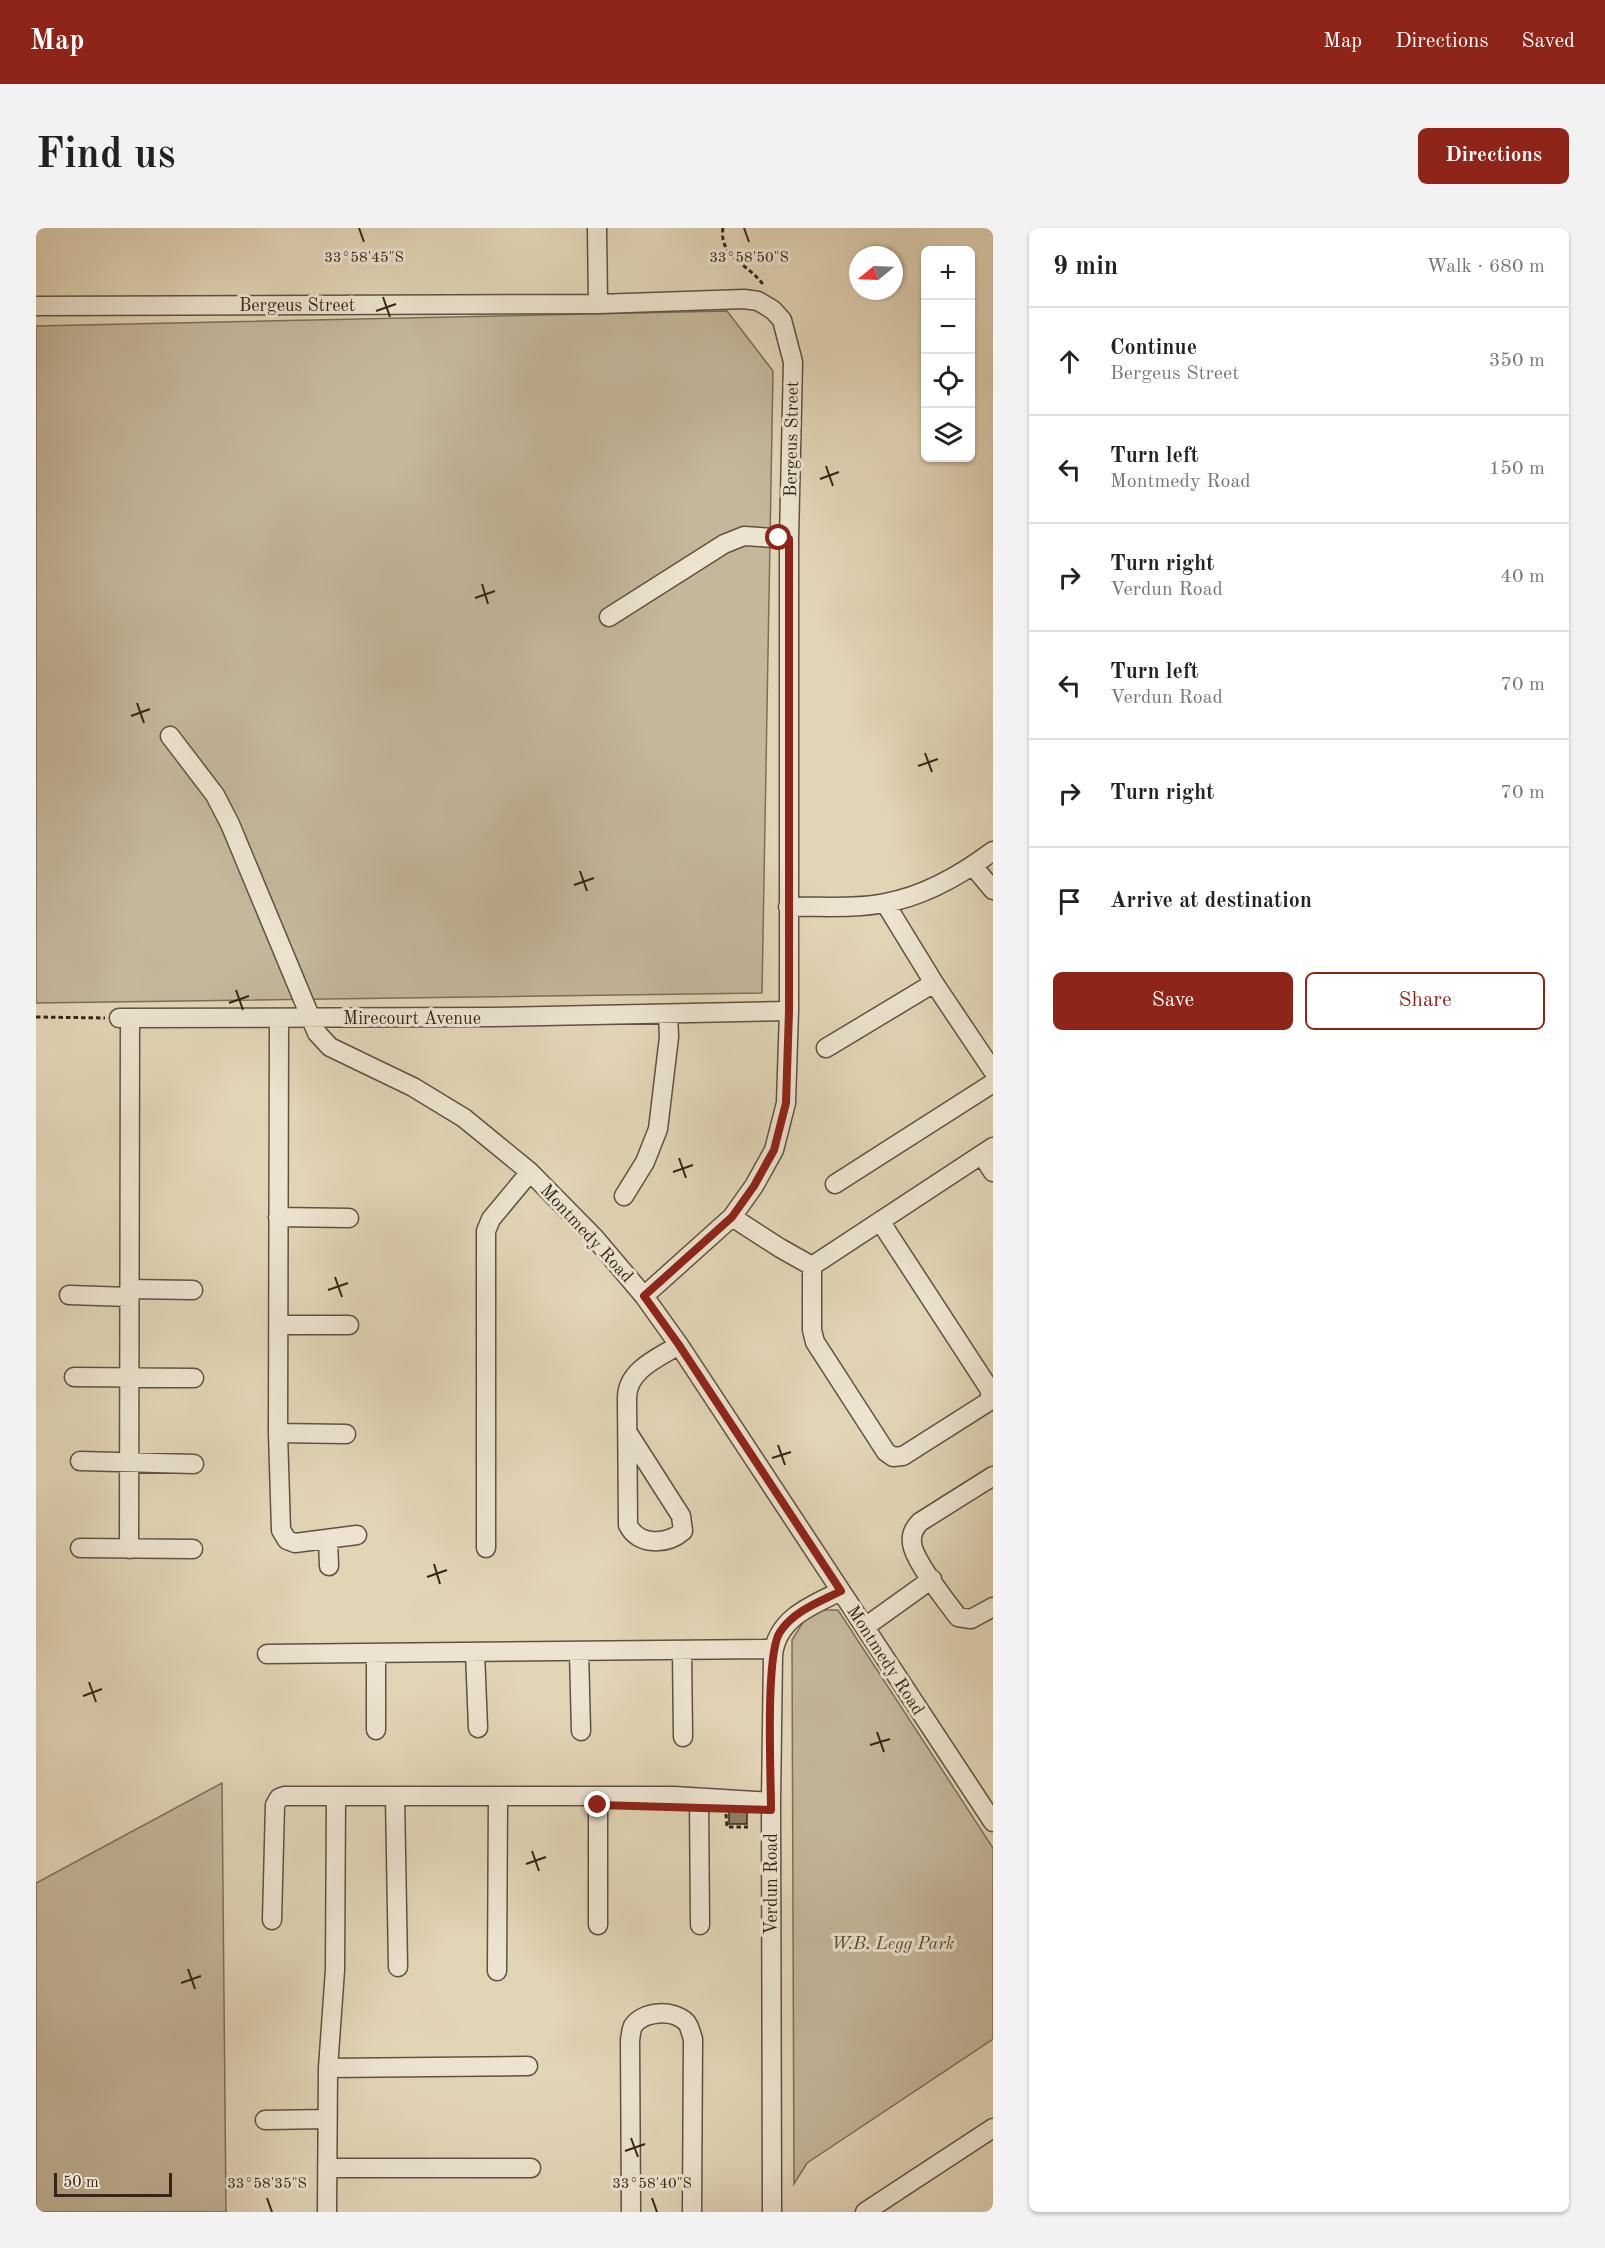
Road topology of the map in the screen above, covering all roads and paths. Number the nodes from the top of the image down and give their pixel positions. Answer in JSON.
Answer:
{"nodes":[{"id":1,"x":597,"y":228,"type":"edge"},
{"id":2,"x":723,"y":228,"type":"edge"},
{"id":3,"x":598,"y":304,"type":"junction"},
{"id":4,"x":36,"y":306,"type":"edge"},
{"id":5,"x":773,"y":310,"type":"junction"},
{"id":6,"x":789,"y":539,"type":"junction"},
{"id":7,"x":609,"y":617,"type":"dead end"},
{"id":8,"x":170,"y":736,"type":"dead end"},
{"id":9,"x":993,"y":851,"type":"edge"},
{"id":10,"x":973,"y":866,"type":"junction"},
{"id":11,"x":993,"y":890,"type":"edge"},
{"id":12,"x":885,"y":903,"type":"junction"},
{"id":13,"x":788,"y":907,"type":"junction"},
{"id":14,"x":934,"y":983,"type":"junction"},
{"id":15,"x":789,"y":1011,"type":"junction"},
{"id":16,"x":668,"y":1014,"type":"junction"},
{"id":17,"x":36,"y":1017,"type":"edge"},
{"id":18,"x":124,"y":1019,"type":"junction"},
{"id":19,"x":310,"y":1019,"type":"junction"},
{"id":20,"x":279,"y":1020,"type":"junction"},
{"id":21,"x":826,"y":1048,"type":"dead end"},
{"id":22,"x":993,"y":1071,"type":"edge"},
{"id":23,"x":993,"y":1083,"type":"edge"},
{"id":24,"x":987,"y":1151,"type":"edge"},
{"id":25,"x":530,"y":1172,"type":"junction"},
{"id":26,"x":993,"y":1172,"type":"edge"},
{"id":27,"x":835,"y":1184,"type":"dead end"},
{"id":28,"x":624,"y":1196,"type":"dead end"},
{"id":29,"x":278,"y":1217,"type":"junction"},
{"id":30,"x":732,"y":1217,"type":"junction"},
{"id":31,"x":349,"y":1218,"type":"dead end"},
{"id":32,"x":880,"y":1221,"type":"junction"},
{"id":33,"x":812,"y":1266,"type":"junction"},
{"id":34,"x":194,"y":1290,"type":"dead end"},
{"id":35,"x":129,"y":1293,"type":"junction"},
{"id":36,"x":69,"y":1295,"type":"dead end"},
{"id":37,"x":644,"y":1296,"type":"junction"},
{"id":38,"x":279,"y":1325,"type":"junction"},
{"id":39,"x":349,"y":1325,"type":"dead end"},
{"id":40,"x":679,"y":1345,"type":"junction"},
{"id":41,"x":74,"y":1377,"type":"dead end"},
{"id":42,"x":129,"y":1377,"type":"junction"},
{"id":43,"x":194,"y":1378,"type":"dead end"},
{"id":44,"x":278,"y":1433,"type":"junction"},
{"id":45,"x":628,"y":1433,"type":"junction"},
{"id":46,"x":346,"y":1434,"type":"dead end"},
{"id":47,"x":80,"y":1461,"type":"dead end"},
{"id":48,"x":129,"y":1462,"type":"junction"},
{"id":49,"x":194,"y":1464,"type":"dead end"},
{"id":50,"x":993,"y":1476,"type":"edge"},
{"id":51,"x":357,"y":1535,"type":"dead end"},
{"id":52,"x":328,"y":1539,"type":"junction"},
{"id":53,"x":80,"y":1548,"type":"dead end"},
{"id":54,"x":486,"y":1548,"type":"dead end"},
{"id":55,"x":129,"y":1549,"type":"junction"},
{"id":56,"x":193,"y":1550,"type":"dead end"},
{"id":57,"x":329,"y":1566,"type":"dead end"},
{"id":58,"x":932,"y":1580,"type":"junction"},
{"id":59,"x":841,"y":1591,"type":"junction"},
{"id":60,"x":993,"y":1607,"type":"edge"},
{"id":61,"x":865,"y":1627,"type":"junction"},
{"id":62,"x":774,"y":1649,"type":"junction"},
{"id":63,"x":682,"y":1650,"type":"junction"},
{"id":64,"x":579,"y":1651,"type":"junction"},
{"id":65,"x":475,"y":1652,"type":"junction"},
{"id":66,"x":376,"y":1653,"type":"junction"},
{"id":67,"x":267,"y":1654,"type":"dead end"},
{"id":68,"x":478,"y":1728,"type":"dead end"},
{"id":69,"x":376,"y":1730,"type":"dead end"},
{"id":70,"x":581,"y":1731,"type":"dead end"},
{"id":71,"x":683,"y":1737,"type":"dead end"},
{"id":72,"x":336,"y":1801,"type":"junction"},
{"id":73,"x":395,"y":1801,"type":"junction"},
{"id":74,"x":498,"y":1801,"type":"junction"},
{"id":75,"x":598,"y":1801,"type":"junction"},
{"id":76,"x":699,"y":1803,"type":"junction"},
{"id":77,"x":771,"y":1806,"type":"junction"},
{"id":78,"x":726,"y":1809,"type":"junction"},
{"id":79,"x":993,"y":1822,"type":"edge"},
{"id":80,"x":748,"y":1827,"type":"dead end"},
{"id":81,"x":272,"y":1920,"type":"dead end"},
{"id":82,"x":598,"y":1925,"type":"dead end"},
{"id":83,"x":700,"y":1925,"type":"dead end"},
{"id":84,"x":398,"y":1967,"type":"dead end"},
{"id":85,"x":497,"y":1971,"type":"dead end"},
{"id":86,"x":528,"y":2066,"type":"dead end"},
{"id":87,"x":328,"y":2068,"type":"junction"},
{"id":88,"x":327,"y":2119,"type":"junction"},
{"id":89,"x":265,"y":2120,"type":"dead end"},
{"id":90,"x":993,"y":2128,"type":"edge"},
{"id":91,"x":327,"y":2168,"type":"junction"},
{"id":92,"x":531,"y":2168,"type":"dead end"},
{"id":93,"x":327,"y":2212,"type":"edge"},
{"id":94,"x":631,"y":2212,"type":"edge"},
{"id":95,"x":692,"y":2212,"type":"edge"},
{"id":96,"x":772,"y":2212,"type":"edge"},
{"id":97,"x":865,"y":2212,"type":"edge"}],
"edges":[{"from":1,"to":3,"type":"street"},
{"from":2,"to":5,"type":"path"},
{"from":3,"to":4,"type":"street","name":"Bergeus Street"},
{"from":3,"to":5,"type":"street","name":"Bergeus Street"},
{"from":5,"to":6,"type":"street","name":"Bergeus Street"},
{"from":6,"to":7,"type":"street"},
{"from":6,"to":13,"type":"street","name":"Bergeus Street"},
{"from":8,"to":19,"type":"street","name":"Montmedy Road"},
{"from":9,"to":10,"type":"street"},
{"from":10,"to":11,"type":"street"},
{"from":10,"to":12,"type":"street"},
{"from":12,"to":13,"type":"street"},
{"from":12,"to":14,"type":"street"},
{"from":13,"to":15,"type":"street","name":"Bergeus Street"},
{"from":14,"to":21,"type":"street"},
{"from":14,"to":22,"type":"street"},
{"from":15,"to":16,"type":"street","name":"Mirecourt Avenue"},
{"from":15,"to":30,"type":"street","name":"Bergeus Street"},
{"from":16,"to":19,"type":"street","name":"Mirecourt Avenue"},
{"from":16,"to":28,"type":"street"},
{"from":17,"to":18,"type":"path"},
{"from":18,"to":20,"type":"street","name":"Mirecourt Avenue"},
{"from":18,"to":35,"type":"street"},
{"from":19,"to":20,"type":"street","name":"Mirecourt Avenue"},
{"from":19,"to":25,"type":"street","name":"Montmedy Road"},
{"from":20,"to":29,"type":"street"},
{"from":23,"to":27,"type":"street"},
{"from":24,"to":26,"type":"street"},
{"from":24,"to":32,"type":"street"},
{"from":25,"to":37,"type":"street","name":"Montmedy Road"},
{"from":25,"to":54,"type":"street"},
{"from":29,"to":31,"type":"street"},
{"from":29,"to":38,"type":"street"},
{"from":30,"to":33,"type":"street"},
{"from":30,"to":37,"type":"street","name":"Bergeus Street"},
{"from":32,"to":33,"type":"street"},
{"from":32,"to":33,"type":"street"},
{"from":34,"to":35,"type":"street"},
{"from":35,"to":36,"type":"street"},
{"from":35,"to":42,"type":"street"},
{"from":37,"to":40,"type":"street","name":"Montmedy Road"},
{"from":38,"to":39,"type":"street"},
{"from":38,"to":44,"type":"street"},
{"from":40,"to":45,"type":"street"},
{"from":40,"to":59,"type":"street","name":"Montmedy Road"},
{"from":41,"to":42,"type":"street"},
{"from":42,"to":43,"type":"street"},
{"from":42,"to":48,"type":"street"},
{"from":44,"to":46,"type":"street"},
{"from":44,"to":52,"type":"street"},
{"from":45,"to":45,"type":"street"},
{"from":47,"to":48,"type":"street"},
{"from":48,"to":49,"type":"street"},
{"from":48,"to":55,"type":"street"},
{"from":50,"to":58,"type":"street"},
{"from":51,"to":52,"type":"street"},
{"from":52,"to":57,"type":"street"},
{"from":53,"to":55,"type":"street"},
{"from":55,"to":56,"type":"street"},
{"from":58,"to":60,"type":"street"},
{"from":58,"to":61,"type":"street"},
{"from":59,"to":61,"type":"street","name":"Montmedy Road"},
{"from":59,"to":62,"type":"street","name":"Verdun Road"},
{"from":61,"to":79,"type":"street","name":"Montmedy Road"},
{"from":62,"to":63,"type":"street"},
{"from":62,"to":77,"type":"street","name":"Verdun Road"},
{"from":63,"to":64,"type":"street"},
{"from":63,"to":71,"type":"street"},
{"from":64,"to":65,"type":"street"},
{"from":64,"to":70,"type":"street"},
{"from":65,"to":66,"type":"street"},
{"from":65,"to":68,"type":"street"},
{"from":66,"to":67,"type":"street"},
{"from":66,"to":69,"type":"street"},
{"from":72,"to":73,"type":"street"},
{"from":72,"to":81,"type":"street"},
{"from":72,"to":87,"type":"street"},
{"from":73,"to":74,"type":"street"},
{"from":73,"to":84,"type":"street"},
{"from":74,"to":75,"type":"street"},
{"from":74,"to":85,"type":"street"},
{"from":75,"to":76,"type":"street"},
{"from":75,"to":82,"type":"street"},
{"from":76,"to":77,"type":"street"},
{"from":76,"to":78,"type":"street"},
{"from":76,"to":83,"type":"street"},
{"from":77,"to":78,"type":"street"},
{"from":77,"to":96,"type":"street","name":"Verdun Road"},
{"from":78,"to":80,"type":"path"},
{"from":86,"to":87,"type":"street"},
{"from":87,"to":88,"type":"street"},
{"from":88,"to":89,"type":"street"},
{"from":88,"to":91,"type":"street"},
{"from":90,"to":97,"type":"street"},
{"from":91,"to":92,"type":"street"},
{"from":91,"to":93,"type":"street"},
{"from":94,"to":95,"type":"street"}]}
